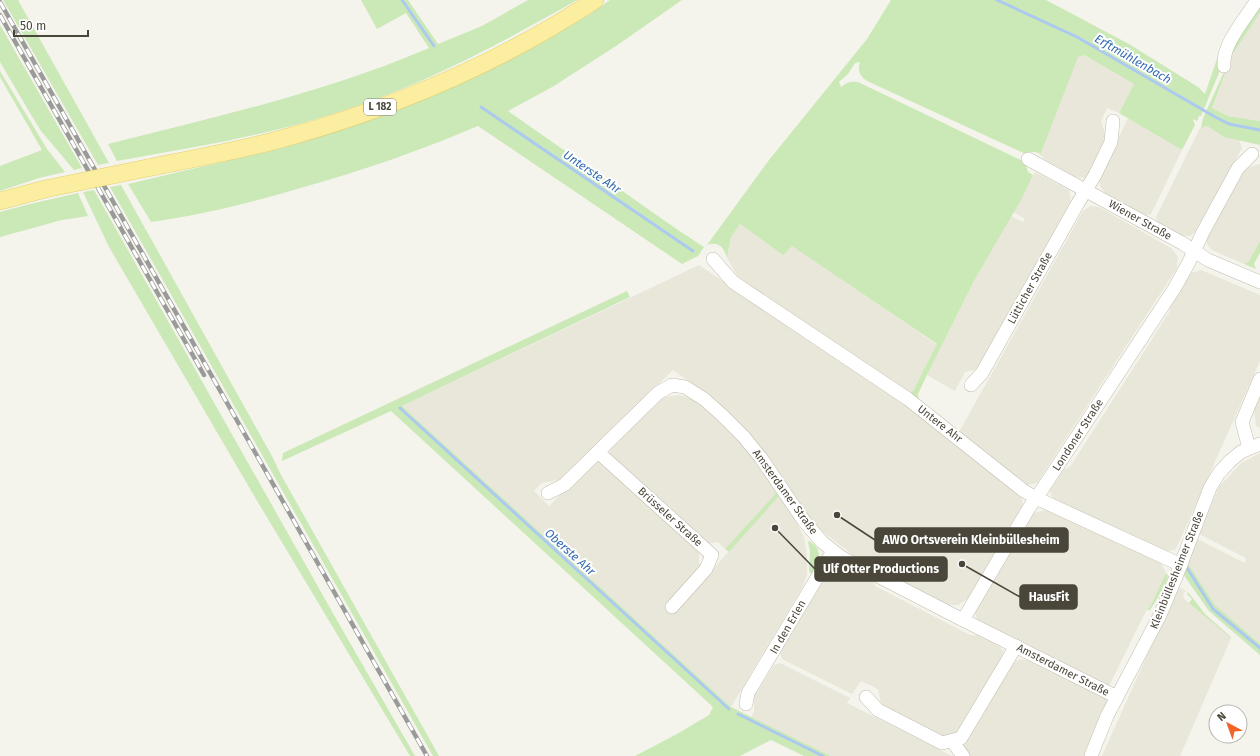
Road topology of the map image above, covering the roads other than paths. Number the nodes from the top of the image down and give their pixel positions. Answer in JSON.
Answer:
{"nodes":[{"id":1,"x":595,"y":0,"type":"edge"},
{"id":2,"x":1257,"y":0,"type":"edge"},
{"id":3,"x":1224,"y":66,"type":"dead end"},
{"id":4,"x":1114,"y":121,"type":"dead end"},
{"id":5,"x":1252,"y":154,"type":"dead end"},
{"id":6,"x":1028,"y":159,"type":"dead end"},
{"id":7,"x":1086,"y":190,"type":"junction"},
{"id":8,"x":0,"y":201,"type":"edge"},
{"id":9,"x":1194,"y":251,"type":"junction"},
{"id":10,"x":713,"y":259,"type":"dead end"},
{"id":11,"x":1260,"y":282,"type":"edge"},
{"id":12,"x":1260,"y":379,"type":"edge"},
{"id":13,"x":971,"y":385,"type":"dead end"},
{"id":14,"x":1254,"y":446,"type":"edge"},
{"id":15,"x":598,"y":452,"type":"junction"},
{"id":16,"x":548,"y":493,"type":"dead end"},
{"id":17,"x":1036,"y":498,"type":"junction"},
{"id":18,"x":833,"y":551,"type":"junction"},
{"id":19,"x":1181,"y":565,"type":"junction"},
{"id":20,"x":672,"y":607,"type":"dead end"},
{"id":21,"x":963,"y":620,"type":"junction"},
{"id":22,"x":1016,"y":646,"type":"junction"},
{"id":23,"x":866,"y":697,"type":"dead end"},
{"id":24,"x":1118,"y":697,"type":"junction"},
{"id":25,"x":746,"y":704,"type":"dead end"},
{"id":26,"x":952,"y":741,"type":"junction"},
{"id":27,"x":963,"y":756,"type":"edge"},
{"id":28,"x":1092,"y":756,"type":"edge"}],
"edges":[{"from":1,"to":8,"type":"main road","number":"L 182","bridge":true},
{"from":2,"to":3,"type":"street"},
{"from":4,"to":7,"type":"street"},
{"from":5,"to":9,"type":"street"},
{"from":6,"to":7,"type":"street","name":"Wiener Straße"},
{"from":7,"to":9,"type":"street","name":"Wiener Straße"},
{"from":7,"to":13,"type":"street","name":"Lütticher Straße"},
{"from":9,"to":11,"type":"street","name":"Wiener Straße"},
{"from":9,"to":17,"type":"street","name":"Londoner Straße"},
{"from":10,"to":17,"type":"street","name":"Untere Ahr"},
{"from":12,"to":14,"type":"street"},
{"from":14,"to":19,"type":"street","name":"Kleinbüllesheimer Straße"},
{"from":15,"to":16,"type":"street","name":"Amsterdamer Straße"},
{"from":15,"to":18,"type":"street","name":"Amsterdamer Straße"},
{"from":15,"to":20,"type":"street","name":"Brüsseler Straße"},
{"from":17,"to":19,"type":"street","name":"Untere Ahr"},
{"from":17,"to":21,"type":"street","name":"Londoner Straße"},
{"from":18,"to":21,"type":"street","name":"Amsterdamer Straße"},
{"from":18,"to":25,"type":"street","name":"In den Erlen"},
{"from":19,"to":24,"type":"street","name":"Kleinbüllesheimer Straße"},
{"from":21,"to":22,"type":"street","name":"Amsterdamer Straße"},
{"from":22,"to":24,"type":"street","name":"Amsterdamer Straße"},
{"from":22,"to":26,"type":"street"},
{"from":23,"to":26,"type":"street"},
{"from":24,"to":28,"type":"street","name":"Kleinbüllesheimer Straße"},
{"from":26,"to":27,"type":"street"}]}
